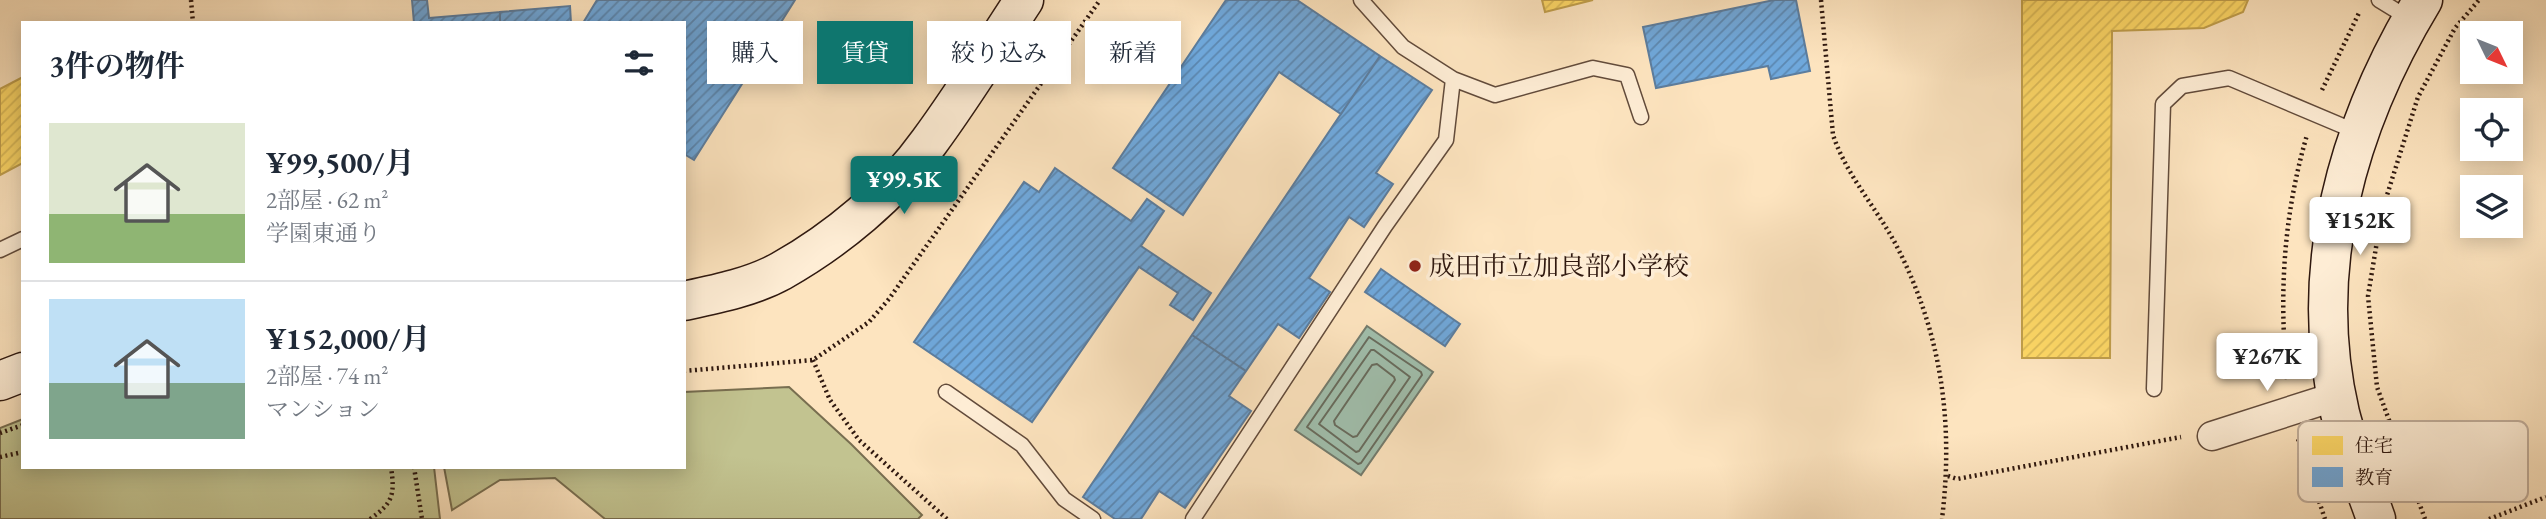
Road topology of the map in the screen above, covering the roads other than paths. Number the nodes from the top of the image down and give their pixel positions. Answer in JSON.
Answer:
{"nodes":[{"id":1,"x":1024,"y":0,"type":"edge"},
{"id":2,"x":1361,"y":0,"type":"edge"},
{"id":3,"x":2379,"y":0,"type":"edge"},
{"id":4,"x":2418,"y":10,"type":"edge"},
{"id":5,"x":1453,"y":79,"type":"junction"},
{"id":6,"x":1641,"y":117,"type":"dead end"},
{"id":7,"x":2359,"y":133,"type":"junction"},
{"id":8,"x":21,"y":240,"type":"edge"},
{"id":9,"x":0,"y":250,"type":"edge"},
{"id":10,"x":686,"y":301,"type":"edge"},
{"id":11,"x":21,"y":373,"type":"edge"},
{"id":12,"x":0,"y":381,"type":"edge"},
{"id":13,"x":2154,"y":389,"type":"dead end"},
{"id":14,"x":946,"y":392,"type":"dead end"},
{"id":15,"x":2337,"y":396,"type":"junction"},
{"id":16,"x":2344,"y":421,"type":"edge"},
{"id":17,"x":2212,"y":436,"type":"road end"},
{"id":18,"x":2370,"y":502,"type":"edge"},
{"id":19,"x":1093,"y":519,"type":"edge"},
{"id":20,"x":1193,"y":519,"type":"edge"},
{"id":21,"x":2376,"y":519,"type":"edge"}],
"edges":[{"from":1,"to":10,"type":"street"},
{"from":2,"to":5,"type":"lane"},
{"from":3,"to":4,"type":"lane"},
{"from":4,"to":7,"type":"street"},
{"from":5,"to":6,"type":"lane"},
{"from":5,"to":20,"type":"lane"},
{"from":7,"to":13,"type":"lane"},
{"from":7,"to":15,"type":"street"},
{"from":8,"to":9,"type":"lane"},
{"from":11,"to":12,"type":"street"},
{"from":14,"to":19,"type":"lane"},
{"from":15,"to":16,"type":"street"},
{"from":15,"to":17,"type":"street"},
{"from":18,"to":21,"type":"street"}]}
